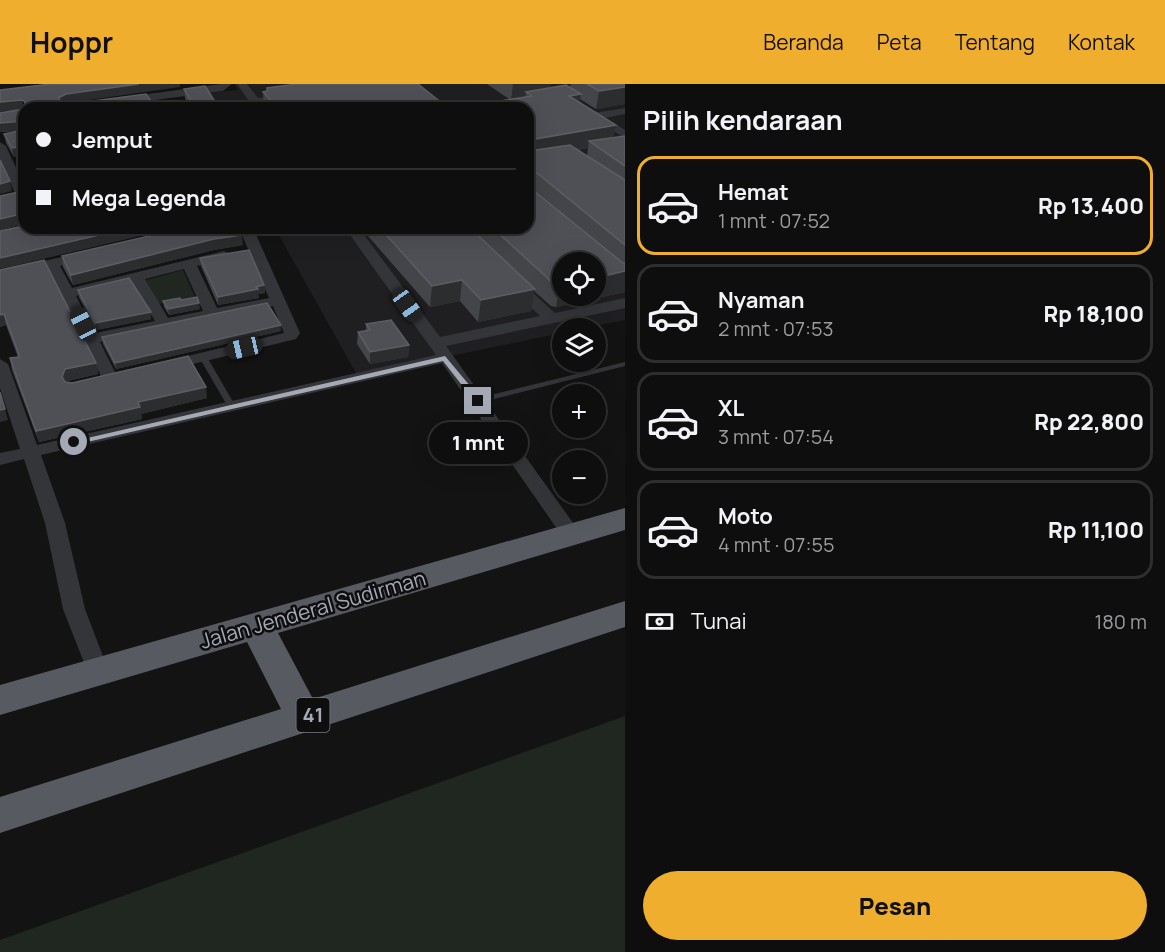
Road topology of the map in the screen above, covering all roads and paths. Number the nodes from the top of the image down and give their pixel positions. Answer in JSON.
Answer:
{"nodes":[{"id":1,"x":227,"y":84,"type":"edge"},
{"id":2,"x":242,"y":84,"type":"edge"},
{"id":3,"x":168,"y":95,"type":"junction"},
{"id":4,"x":302,"y":96,"type":"edge"},
{"id":5,"x":114,"y":102,"type":"edge"},
{"id":6,"x":172,"y":102,"type":"edge"},
{"id":7,"x":256,"y":102,"type":"edge"},
{"id":8,"x":273,"y":102,"type":"edge"},
{"id":9,"x":625,"y":111,"type":"edge"},
{"id":10,"x":625,"y":135,"type":"edge"},
{"id":11,"x":3,"y":140,"type":"edge"},
{"id":12,"x":18,"y":192,"type":"edge"},
{"id":13,"x":249,"y":234,"type":"edge"},
{"id":14,"x":356,"y":234,"type":"edge"},
{"id":15,"x":106,"y":250,"type":"edge"},
{"id":16,"x":256,"y":250,"type":"junction"},
{"id":17,"x":188,"y":263,"type":"junction"},
{"id":18,"x":52,"y":264,"type":"junction"},
{"id":19,"x":500,"y":269,"type":"edge"},
{"id":20,"x":0,"y":275,"type":"edge"},
{"id":21,"x":136,"y":277,"type":"junction"},
{"id":22,"x":68,"y":294,"type":"junction"},
{"id":23,"x":279,"y":300,"type":"junction"},
{"id":24,"x":625,"y":303,"type":"edge"},
{"id":25,"x":212,"y":313,"type":"junction"},
{"id":26,"x":550,"y":318,"type":"junction"},
{"id":27,"x":164,"y":324,"type":"junction"},
{"id":28,"x":90,"y":339,"type":"junction"},
{"id":29,"x":435,"y":343,"type":"junction"},
{"id":30,"x":203,"y":357,"type":"junction"},
{"id":31,"x":445,"y":358,"type":"junction"},
{"id":32,"x":0,"y":364,"type":"edge"},
{"id":33,"x":625,"y":364,"type":"edge"},
{"id":34,"x":151,"y":369,"type":"edge"},
{"id":35,"x":130,"y":374,"type":"edge"},
{"id":36,"x":478,"y":401,"type":"junction"},
{"id":37,"x":232,"y":407,"type":"junction"},
{"id":38,"x":29,"y":452,"type":"junction"},
{"id":39,"x":0,"y":459,"type":"edge"},
{"id":40,"x":625,"y":519,"type":"edge"},
{"id":41,"x":571,"y":534,"type":"junction"},
{"id":42,"x":625,"y":614,"type":"edge"},
{"id":43,"x":257,"y":627,"type":"junction"},
{"id":44,"x":98,"y":672,"type":"junction"},
{"id":45,"x":0,"y":700,"type":"edge"},
{"id":46,"x":304,"y":717,"type":"junction"},
{"id":47,"x":0,"y":815,"type":"edge"}],
"edges":[{"from":1,"to":3,"type":"street"},
{"from":2,"to":7,"type":"street"},
{"from":3,"to":5,"type":"street"},
{"from":3,"to":6,"type":"street"},
{"from":4,"to":8,"type":"street"},
{"from":9,"to":10,"type":"street"},
{"from":11,"to":12,"type":"street"},
{"from":13,"to":16,"type":"street"},
{"from":14,"to":29,"type":"street"},
{"from":15,"to":18,"type":"street"},
{"from":16,"to":17,"type":"street"},
{"from":16,"to":23,"type":"street"},
{"from":17,"to":21,"type":"street"},
{"from":17,"to":25,"type":"street"},
{"from":18,"to":20,"type":"street"},
{"from":18,"to":22,"type":"street"},
{"from":19,"to":26,"type":"street"},
{"from":21,"to":22,"type":"street"},
{"from":21,"to":27,"type":"street"},
{"from":22,"to":28,"type":"street"},
{"from":23,"to":25,"type":"street"},
{"from":23,"to":30,"type":"street"},
{"from":24,"to":26,"type":"street"},
{"from":25,"to":27,"type":"street"},
{"from":26,"to":29,"type":"street"},
{"from":27,"to":28,"type":"street"},
{"from":28,"to":35,"type":"street"},
{"from":29,"to":31,"type":"street"},
{"from":30,"to":34,"type":"street"},
{"from":30,"to":37,"type":"lane"},
{"from":31,"to":36,"type":"street"},
{"from":31,"to":37,"type":"street"},
{"from":32,"to":38,"type":"street"},
{"from":33,"to":36,"type":"lane"},
{"from":36,"to":41,"type":"street"},
{"from":37,"to":38,"type":"street"},
{"from":38,"to":39,"type":"street"},
{"from":38,"to":44,"type":"street"},
{"from":40,"to":41,"type":"highway","name":"Jalan Jenderal Sudirman"},
{"from":41,"to":43,"type":"highway","name":"Jalan Jenderal Sudirman"},
{"from":42,"to":46,"type":"highway","number":"41"},
{"from":43,"to":44,"type":"highway","name":"Jalan Jenderal Sudirman"},
{"from":43,"to":46,"type":"highway"},
{"from":44,"to":45,"type":"highway","name":"Jalan Jenderal Sudirman"},
{"from":46,"to":47,"type":"highway","number":"41"}]}
